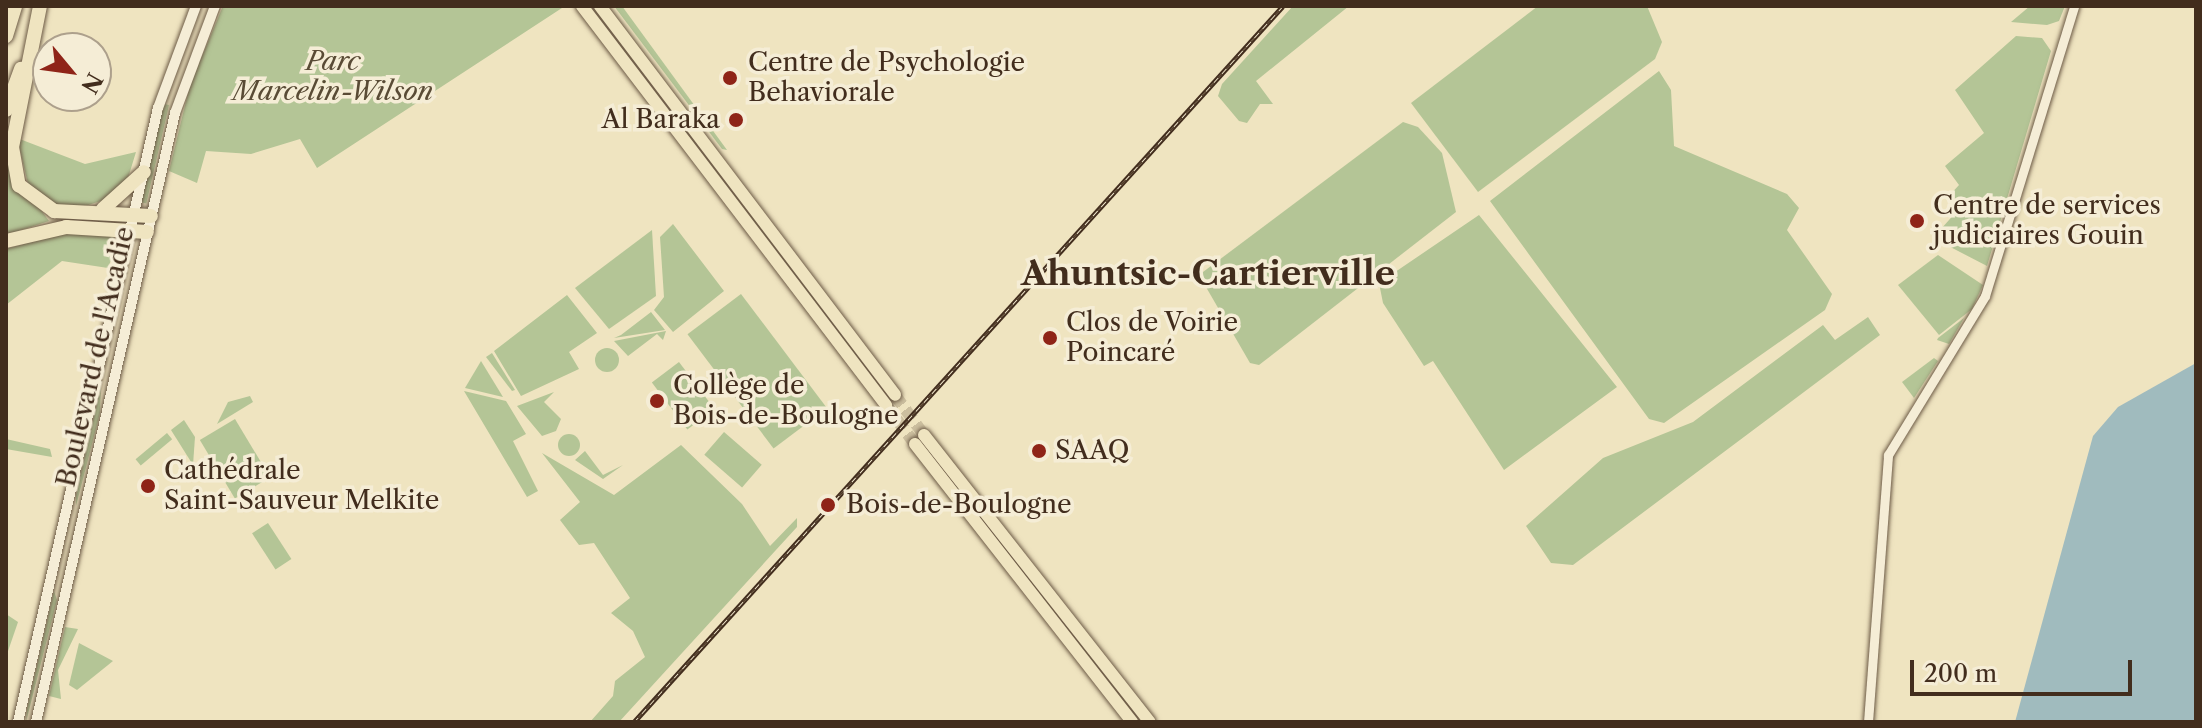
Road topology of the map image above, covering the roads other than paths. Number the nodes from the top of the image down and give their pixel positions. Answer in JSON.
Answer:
{"nodes":[{"id":1,"x":15,"y":6,"type":"edge"},
{"id":2,"x":40,"y":6,"type":"edge"},
{"id":3,"x":196,"y":6,"type":"edge"},
{"id":4,"x":215,"y":6,"type":"edge"},
{"id":5,"x":582,"y":6,"type":"edge"},
{"id":6,"x":600,"y":6,"type":"edge"},
{"id":7,"x":2074,"y":6,"type":"edge"},
{"id":8,"x":6,"y":36,"type":"edge"},
{"id":9,"x":172,"y":62,"type":"junction"},
{"id":10,"x":188,"y":68,"type":"junction"},
{"id":11,"x":6,"y":110,"type":"edge"},
{"id":12,"x":144,"y":172,"type":"junction"},
{"id":13,"x":103,"y":209,"type":"junction"},
{"id":14,"x":134,"y":213,"type":"junction"},
{"id":15,"x":151,"y":216,"type":"junction"},
{"id":16,"x":131,"y":229,"type":"junction"},
{"id":17,"x":147,"y":232,"type":"junction"},
{"id":18,"x":6,"y":241,"type":"edge"},
{"id":19,"x":18,"y":722,"type":"edge"},
{"id":20,"x":36,"y":722,"type":"edge"},
{"id":21,"x":1132,"y":722,"type":"edge"},
{"id":22,"x":1150,"y":722,"type":"edge"},
{"id":23,"x":1868,"y":722,"type":"edge"}],
"edges":[{"from":1,"to":8,"type":"highway"},
{"from":2,"to":11,"type":"highway"},
{"from":2,"to":13,"type":"highway"},
{"from":3,"to":9,"type":"main road","name":"Boulevard de l'Acadie"},
{"from":4,"to":10,"type":"main road","name":"Boulevard de l'Acadie"},
{"from":5,"to":6,"type":"main road"},
{"from":7,"to":23,"type":"street"},
{"from":9,"to":10,"type":"main road"},
{"from":9,"to":12,"type":"main road","name":"Boulevard de l'Acadie"},
{"from":10,"to":15,"type":"main road","name":"Boulevard de l'Acadie"},
{"from":12,"to":13,"type":"highway"},
{"from":12,"to":14,"type":"main road","name":"Boulevard de l'Acadie"},
{"from":13,"to":14,"type":"highway"},
{"from":14,"to":15,"type":"highway"},
{"from":14,"to":16,"type":"main road","name":"Boulevard de l'Acadie"},
{"from":15,"to":17,"type":"main road","name":"Boulevard de l'Acadie"},
{"from":16,"to":17,"type":"highway"},
{"from":16,"to":18,"type":"highway"},
{"from":16,"to":19,"type":"main road","name":"Boulevard de l'Acadie"},
{"from":17,"to":20,"type":"main road","name":"Boulevard de l'Acadie"},
{"from":21,"to":22,"type":"main road"}]}
